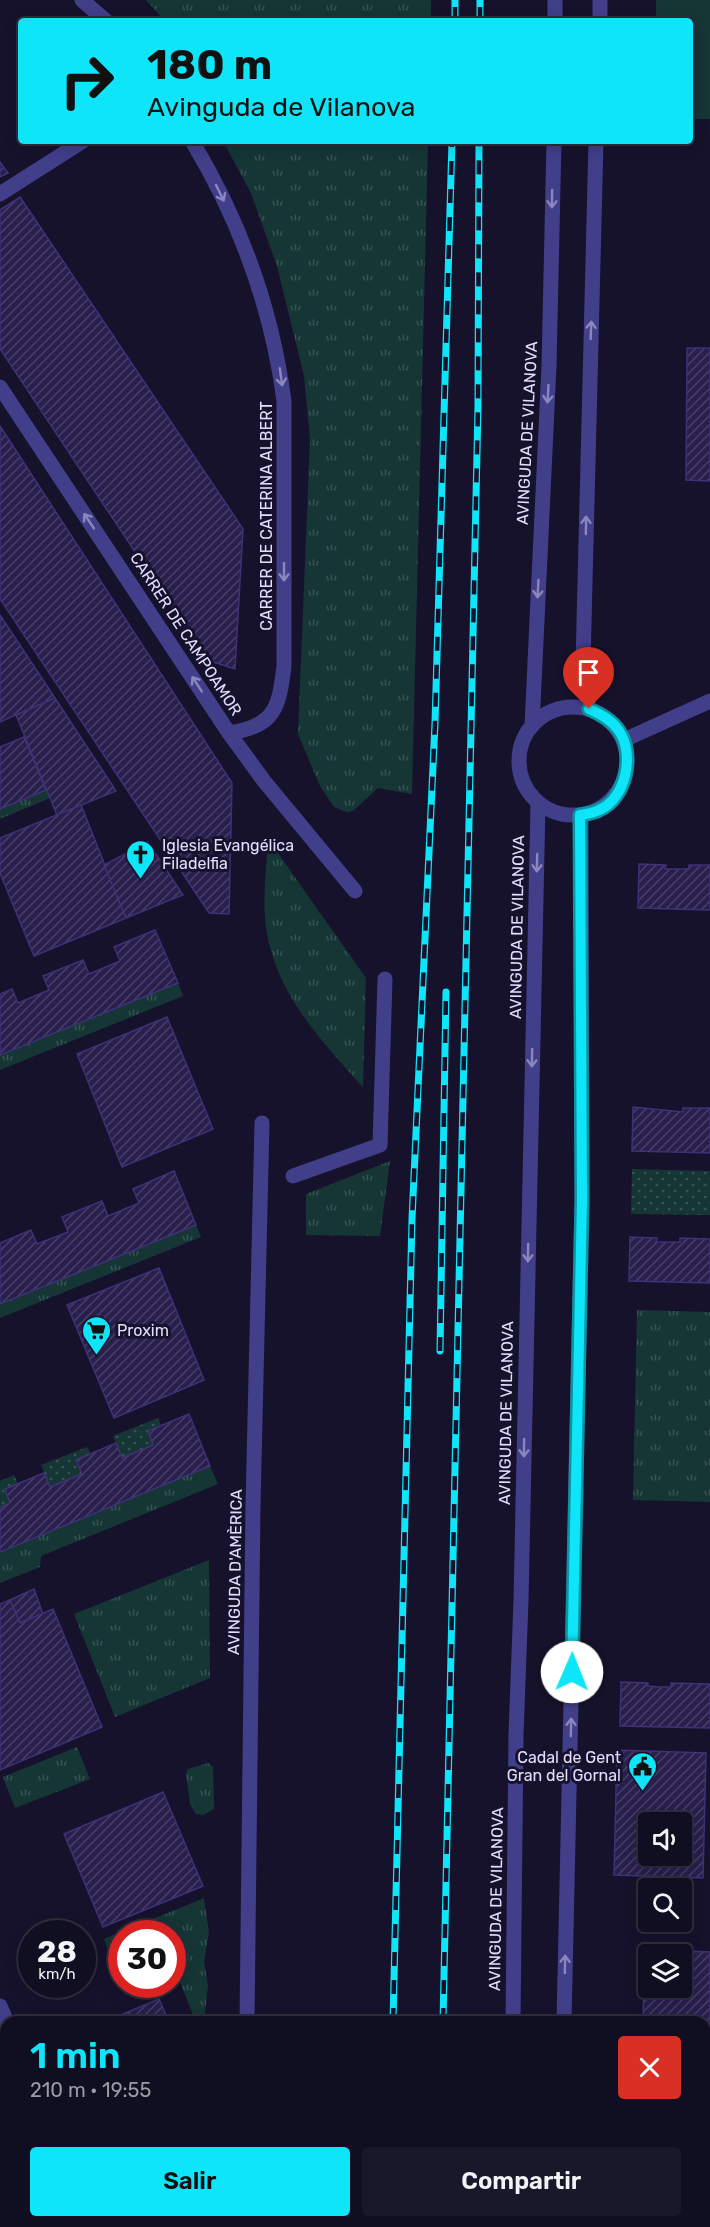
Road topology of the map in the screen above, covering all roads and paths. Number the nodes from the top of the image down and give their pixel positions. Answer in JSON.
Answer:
{"nodes":[{"id":1,"x":82,"y":0,"type":"edge"},
{"id":2,"x":555,"y":0,"type":"edge"},
{"id":3,"x":600,"y":0,"type":"edge"},
{"id":4,"x":103,"y":18,"type":"edge"},
{"id":5,"x":555,"y":18,"type":"edge"},
{"id":6,"x":600,"y":18,"type":"edge"},
{"id":7,"x":78,"y":144,"type":"edge"},
{"id":8,"x":194,"y":144,"type":"edge"},
{"id":9,"x":554,"y":144,"type":"edge"},
{"id":10,"x":596,"y":144,"type":"edge"},
{"id":11,"x":3,"y":192,"type":"edge"},
{"id":12,"x":0,"y":387,"type":"edge"},
{"id":13,"x":710,"y":701,"type":"edge"},
{"id":14,"x":589,"y":709,"type":"junction"},
{"id":15,"x":532,"y":726,"type":"junction"},
{"id":16,"x":229,"y":733,"type":"junction"},
{"id":17,"x":624,"y":740,"type":"junction"},
{"id":18,"x":538,"y":805,"type":"junction"},
{"id":19,"x":580,"y":815,"type":"junction"},
{"id":20,"x":355,"y":891,"type":"dead end"},
{"id":21,"x":385,"y":979,"type":"dead end"},
{"id":22,"x":262,"y":1123,"type":"dead end"},
{"id":23,"x":293,"y":1176,"type":"dead end"},
{"id":24,"x":248,"y":2016,"type":"edge"},
{"id":25,"x":513,"y":2016,"type":"edge"},
{"id":26,"x":564,"y":2016,"type":"edge"}],
"edges":[{"from":1,"to":4,"type":"street"},
{"from":2,"to":5,"type":"street"},
{"from":3,"to":6,"type":"street"},
{"from":7,"to":11,"type":"street"},
{"from":8,"to":16,"type":"street","name":"CARRER DE CATERINA ALBERT","one_way":true},
{"from":9,"to":15,"type":"street","name":"AVINGUDA DE VILANOVA","one_way":true},
{"from":14,"to":10,"type":"street","one_way":true},
{"from":16,"to":12,"type":"street","name":"CARRER DE CAMPOAMOR","one_way":true},
{"from":13,"to":17,"type":"street"},
{"from":14,"to":15,"type":"street"},
{"from":14,"to":17,"type":"street"},
{"from":15,"to":18,"type":"street","name":"AVINGUDA DE VILANOVA"},
{"from":16,"to":20,"type":"street","name":"CARRER DE CAMPOAMOR"},
{"from":17,"to":19,"type":"street"},
{"from":18,"to":19,"type":"street"},
{"from":18,"to":25,"type":"street","name":"AVINGUDA DE VILANOVA","one_way":true},
{"from":26,"to":19,"type":"street","one_way":true},
{"from":21,"to":23,"type":"street"},
{"from":22,"to":24,"type":"street","name":"AVINGUDA D'AMÈRICA"}]}
